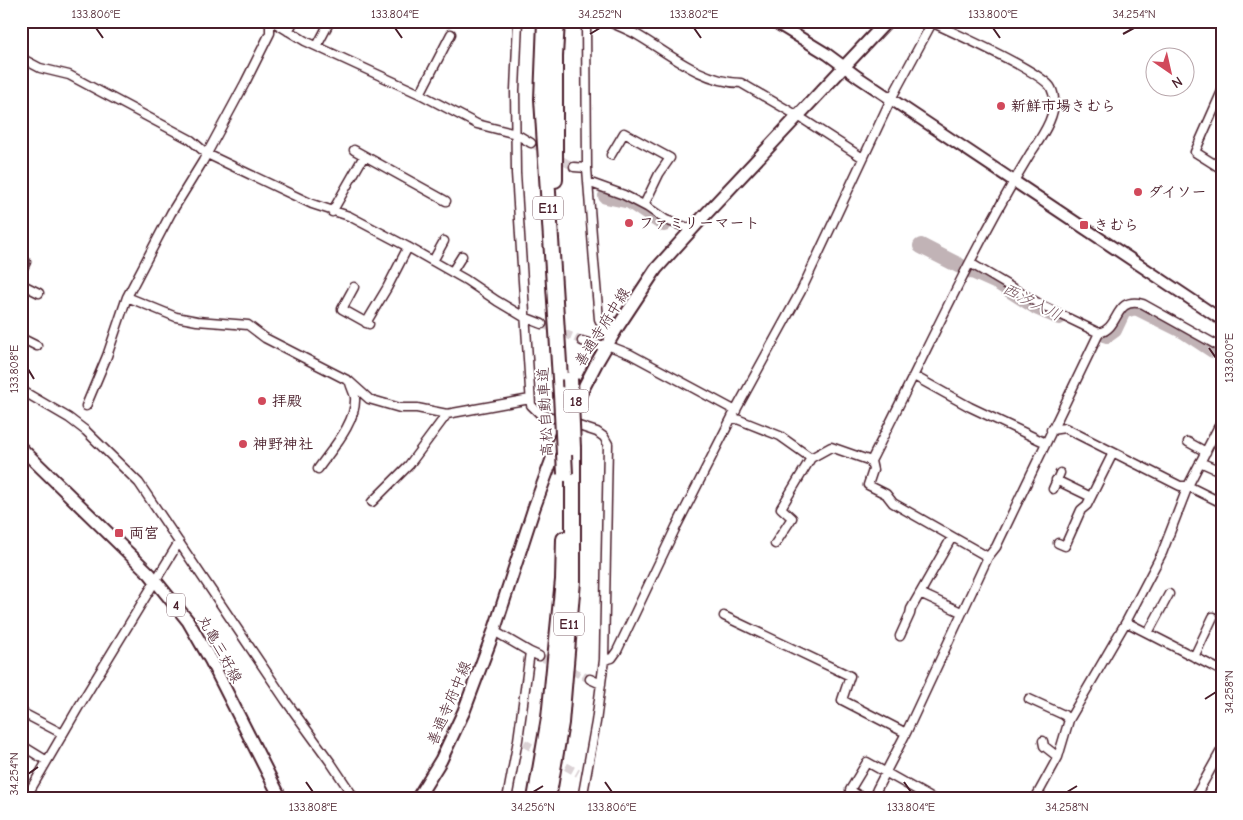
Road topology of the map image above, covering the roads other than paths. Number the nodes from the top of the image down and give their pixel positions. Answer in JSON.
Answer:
{"nodes":[{"id":1,"x":271,"y":21,"type":"edge"},
{"id":2,"x":294,"y":21,"type":"edge"},
{"id":3,"x":518,"y":21,"type":"edge"},
{"id":4,"x":545,"y":21,"type":"edge"},
{"id":5,"x":557,"y":21,"type":"edge"},
{"id":6,"x":586,"y":21,"type":"edge"},
{"id":7,"x":607,"y":21,"type":"edge"},
{"id":8,"x":773,"y":21,"type":"edge"},
{"id":9,"x":887,"y":21,"type":"edge"},
{"id":10,"x":931,"y":22,"type":"edge"},
{"id":11,"x":328,"y":25,"type":"dead end"},
{"id":12,"x":288,"y":31,"type":"junction"},
{"id":13,"x":451,"y":34,"type":"dead end"},
{"id":14,"x":317,"y":46,"type":"junction"},
{"id":15,"x":21,"y":58,"type":"edge"},
{"id":16,"x":844,"y":68,"type":"junction"},
{"id":17,"x":1222,"y":91,"type":"edge"},
{"id":18,"x":420,"y":94,"type":"junction"},
{"id":19,"x":891,"y":99,"type":"junction"},
{"id":20,"x":798,"y":116,"type":"junction"},
{"id":21,"x":516,"y":134,"type":"junction"},
{"id":22,"x":531,"y":142,"type":"tunnel mouth"},
{"id":23,"x":354,"y":150,"type":"dead end"},
{"id":24,"x":207,"y":154,"type":"junction"},
{"id":25,"x":611,"y":155,"type":"dead end"},
{"id":26,"x":364,"y":156,"type":"junction"},
{"id":27,"x":863,"y":158,"type":"junction"},
{"id":28,"x":574,"y":166,"type":"tunnel mouth"},
{"id":29,"x":587,"y":168,"type":"junction"},
{"id":30,"x":1222,"y":168,"type":"edge"},
{"id":31,"x":588,"y":182,"type":"junction"},
{"id":32,"x":1014,"y":182,"type":"junction"},
{"id":33,"x":446,"y":200,"type":"dead end"},
{"id":34,"x":644,"y":205,"type":"junction"},
{"id":35,"x":332,"y":212,"type":"junction"},
{"id":36,"x":692,"y":229,"type":"junction"},
{"id":37,"x":444,"y":241,"type":"dead end"},
{"id":38,"x":408,"y":247,"type":"junction"},
{"id":39,"x":462,"y":256,"type":"dead end"},
{"id":40,"x":433,"y":261,"type":"junction"},
{"id":41,"x":26,"y":262,"type":"dead end"},
{"id":42,"x":970,"y":263,"type":"junction"},
{"id":43,"x":21,"y":272,"type":"edge"},
{"id":44,"x":452,"y":272,"type":"junction"},
{"id":45,"x":21,"y":284,"type":"edge"},
{"id":46,"x":354,"y":287,"type":"dead end"},
{"id":47,"x":39,"y":292,"type":"dead end"},
{"id":48,"x":127,"y":297,"type":"junction"},
{"id":49,"x":524,"y":317,"type":"junction"},
{"id":50,"x":1222,"y":320,"type":"edge"},
{"id":51,"x":542,"y":324,"type":"tunnel mouth"},
{"id":52,"x":1099,"y":333,"type":"junction"},
{"id":53,"x":21,"y":338,"type":"edge"},
{"id":54,"x":610,"y":340,"type":"junction"},
{"id":55,"x":582,"y":341,"type":"tunnel mouth"},
{"id":56,"x":37,"y":346,"type":"dead end"},
{"id":57,"x":1222,"y":348,"type":"edge"},
{"id":58,"x":914,"y":376,"type":"junction"},
{"id":59,"x":349,"y":381,"type":"junction"},
{"id":60,"x":21,"y":390,"type":"edge"},
{"id":61,"x":530,"y":399,"type":"junction"},
{"id":62,"x":86,"y":406,"type":"dead end"},
{"id":63,"x":447,"y":414,"type":"junction"},
{"id":64,"x":734,"y":414,"type":"junction"},
{"id":65,"x":566,"y":422,"type":"junction"},
{"id":66,"x":1221,"y":423,"type":"edge"},
{"id":67,"x":1051,"y":430,"type":"junction"},
{"id":68,"x":1188,"y":442,"type":"dead end"},
{"id":69,"x":1046,"y":443,"type":"junction"},
{"id":70,"x":21,"y":448,"type":"edge"},
{"id":71,"x":1206,"y":452,"type":"junction"},
{"id":72,"x":1113,"y":453,"type":"junction"},
{"id":73,"x":811,"y":458,"type":"junction"},
{"id":74,"x":871,"y":461,"type":"junction"},
{"id":75,"x":1200,"y":462,"type":"junction"},
{"id":76,"x":318,"y":469,"type":"dead end"},
{"id":77,"x":1218,"y":470,"type":"dead end"},
{"id":78,"x":1188,"y":486,"type":"junction"},
{"id":79,"x":1053,"y":489,"type":"dead end"},
{"id":80,"x":1091,"y":497,"type":"junction"},
{"id":81,"x":372,"y":502,"type":"dead end"},
{"id":82,"x":1222,"y":503,"type":"edge"},
{"id":83,"x":952,"y":537,"type":"junction"},
{"id":84,"x":179,"y":542,"type":"junction"},
{"id":85,"x":1058,"y":543,"type":"dead end"},
{"id":86,"x":776,"y":544,"type":"dead end"},
{"id":87,"x":988,"y":558,"type":"junction"},
{"id":88,"x":156,"y":581,"type":"junction"},
{"id":89,"x":920,"y":593,"type":"junction"},
{"id":90,"x":1168,"y":594,"type":"dead end"},
{"id":91,"x":962,"y":612,"type":"junction"},
{"id":92,"x":724,"y":616,"type":"dead end"},
{"id":93,"x":1214,"y":617,"type":"dead end"},
{"id":94,"x":1126,"y":622,"type":"junction"},
{"id":95,"x":494,"y":631,"type":"junction"},
{"id":96,"x":1148,"y":634,"type":"junction"},
{"id":97,"x":900,"y":636,"type":"dead end"},
{"id":98,"x":530,"y":652,"type":"junction"},
{"id":99,"x":539,"y":656,"type":"tunnel mouth"},
{"id":100,"x":1194,"y":657,"type":"junction"},
{"id":101,"x":604,"y":660,"type":"junction"},
{"id":102,"x":1222,"y":671,"type":"edge"},
{"id":103,"x":590,"y":679,"type":"tunnel mouth"},
{"id":104,"x":601,"y":684,"type":"junction"},
{"id":105,"x":1029,"y":700,"type":"dead end"},
{"id":106,"x":21,"y":712,"type":"edge"},
{"id":107,"x":1069,"y":720,"type":"junction"},
{"id":108,"x":906,"y":733,"type":"junction"},
{"id":109,"x":63,"y":734,"type":"junction"},
{"id":110,"x":1043,"y":742,"type":"dead end"},
{"id":111,"x":21,"y":746,"type":"edge"},
{"id":112,"x":1222,"y":748,"type":"edge"},
{"id":113,"x":1058,"y":757,"type":"junction"},
{"id":114,"x":47,"y":761,"type":"junction"},
{"id":115,"x":886,"y":772,"type":"junction"},
{"id":116,"x":25,"y":799,"type":"edge"},
{"id":117,"x":281,"y":799,"type":"edge"},
{"id":118,"x":355,"y":799,"type":"edge"},
{"id":119,"x":417,"y":799,"type":"edge"},
{"id":120,"x":506,"y":799,"type":"edge"},
{"id":121,"x":535,"y":799,"type":"edge"},
{"id":122,"x":548,"y":799,"type":"edge"},
{"id":123,"x":582,"y":799,"type":"edge"},
{"id":124,"x":864,"y":799,"type":"edge"},
{"id":125,"x":873,"y":799,"type":"edge"},
{"id":126,"x":933,"y":799,"type":"edge"},
{"id":127,"x":1035,"y":799,"type":"edge"},
{"id":128,"x":1194,"y":799,"type":"edge"}],
"edges":[{"from":1,"to":12,"type":"street"},
{"from":1,"to":24,"type":"street"},
{"from":2,"to":12,"type":"street"},
{"from":3,"to":21,"type":"street"},
{"from":4,"to":121,"type":"highway","name":"高松自動車道","number":"E11","bridge":true},
{"from":5,"to":122,"type":"highway","name":"高松自動車道","number":"E11","bridge":true},
{"from":6,"to":29,"type":"street"},
{"from":7,"to":20,"type":"street"},
{"from":8,"to":16,"type":"street"},
{"from":9,"to":16,"type":"main road","name":"善通寺府中線","number":"18"},
{"from":10,"to":19,"type":"street"},
{"from":10,"to":32,"type":"street"},
{"from":11,"to":14,"type":"street"},
{"from":12,"to":14,"type":"street"},
{"from":13,"to":18,"type":"street"},
{"from":14,"to":18,"type":"street"},
{"from":15,"to":24,"type":"street"},
{"from":16,"to":19,"type":"street"},
{"from":16,"to":20,"type":"main road","name":"善通寺府中線","number":"18"},
{"from":17,"to":30,"type":"street"},
{"from":18,"to":21,"type":"street"},
{"from":19,"to":27,"type":"street"},
{"from":19,"to":32,"type":"street"},
{"from":20,"to":27,"type":"street"},
{"from":20,"to":36,"type":"main road","name":"善通寺府中線","number":"18"},
{"from":21,"to":22,"type":"street"},
{"from":21,"to":49,"type":"street"},
{"from":23,"to":26,"type":"street"},
{"from":24,"to":35,"type":"street"},
{"from":24,"to":48,"type":"street"},
{"from":25,"to":34,"type":"street"},
{"from":26,"to":33,"type":"street"},
{"from":26,"to":35,"type":"street"},
{"from":27,"to":64,"type":"street"},
{"from":28,"to":29,"type":"street"},
{"from":29,"to":31,"type":"street"},
{"from":31,"to":34,"type":"street"},
{"from":31,"to":54,"type":"street"},
{"from":32,"to":42,"type":"street"},
{"from":32,"to":50,"type":"street"},
{"from":34,"to":36,"type":"street"},
{"from":35,"to":38,"type":"street"},
{"from":36,"to":54,"type":"main road","name":"善通寺府中線","number":"18"},
{"from":37,"to":40,"type":"street"},
{"from":38,"to":40,"type":"street"},
{"from":38,"to":46,"type":"street"},
{"from":39,"to":44,"type":"street"},
{"from":40,"to":44,"type":"street"},
{"from":41,"to":43,"type":"street"},
{"from":42,"to":52,"type":"street"},
{"from":42,"to":58,"type":"street"},
{"from":44,"to":49,"type":"street"},
{"from":45,"to":47,"type":"street"},
{"from":48,"to":59,"type":"street"},
{"from":48,"to":62,"type":"street"},
{"from":49,"to":51,"type":"street"},
{"from":49,"to":61,"type":"street"},
{"from":52,"to":57,"type":"street"},
{"from":52,"to":67,"type":"street"},
{"from":53,"to":56,"type":"street"},
{"from":54,"to":55,"type":"street"},
{"from":54,"to":64,"type":"street"},
{"from":54,"to":65,"type":"main road","name":"善通寺府中線","number":"18"},
{"from":58,"to":69,"type":"street"},
{"from":58,"to":74,"type":"street"},
{"from":59,"to":63,"type":"street"},
{"from":59,"to":76,"type":"street"},
{"from":60,"to":84,"type":"street"},
{"from":61,"to":63,"type":"street"},
{"from":61,"to":65,"type":"street"},
{"from":63,"to":81,"type":"street"},
{"from":64,"to":73,"type":"street"},
{"from":64,"to":101,"type":"street"},
{"from":65,"to":95,"type":"main road","name":"善通寺府中線","number":"18"},
{"from":65,"to":101,"type":"street"},
{"from":66,"to":71,"type":"street"},
{"from":67,"to":69,"type":"street"},
{"from":67,"to":72,"type":"street"},
{"from":68,"to":71,"type":"street"},
{"from":69,"to":87,"type":"street"},
{"from":70,"to":88,"type":"main road","name":"丸亀三好線","number":"4"},
{"from":71,"to":75,"type":"street"},
{"from":72,"to":78,"type":"street"},
{"from":72,"to":80,"type":"street"},
{"from":73,"to":74,"type":"street"},
{"from":73,"to":86,"type":"street"},
{"from":74,"to":83,"type":"street"},
{"from":75,"to":77,"type":"street"},
{"from":75,"to":78,"type":"street"},
{"from":78,"to":82,"type":"street"},
{"from":78,"to":94,"type":"street"},
{"from":79,"to":80,"type":"street"},
{"from":80,"to":85,"type":"street"},
{"from":83,"to":87,"type":"street"},
{"from":83,"to":89,"type":"street"},
{"from":84,"to":88,"type":"street"},
{"from":84,"to":118,"type":"street"},
{"from":87,"to":91,"type":"street"},
{"from":88,"to":109,"type":"street"},
{"from":88,"to":117,"type":"main road","name":"丸亀三好線","number":"4"},
{"from":89,"to":91,"type":"street"},
{"from":89,"to":97,"type":"street"},
{"from":90,"to":96,"type":"street"},
{"from":91,"to":108,"type":"street"},
{"from":92,"to":108,"type":"street"},
{"from":93,"to":100,"type":"street"},
{"from":94,"to":96,"type":"street"},
{"from":94,"to":107,"type":"street"},
{"from":95,"to":98,"type":"street"},
{"from":95,"to":119,"type":"main road","name":"善通寺府中線","number":"18"},
{"from":96,"to":100,"type":"street"},
{"from":98,"to":99,"type":"street"},
{"from":98,"to":120,"type":"street"},
{"from":100,"to":102,"type":"street"},
{"from":101,"to":104,"type":"street"},
{"from":103,"to":104,"type":"street"},
{"from":104,"to":123,"type":"street"},
{"from":105,"to":107,"type":"street"},
{"from":106,"to":109,"type":"street"},
{"from":107,"to":113,"type":"street"},
{"from":108,"to":115,"type":"street"},
{"from":109,"to":114,"type":"street"},
{"from":110,"to":113,"type":"street"},
{"from":111,"to":114,"type":"street"},
{"from":112,"to":128,"type":"street"},
{"from":113,"to":127,"type":"street"},
{"from":114,"to":116,"type":"street"},
{"from":115,"to":124,"type":"street"},
{"from":115,"to":125,"type":"street"},
{"from":115,"to":126,"type":"street"}]}
